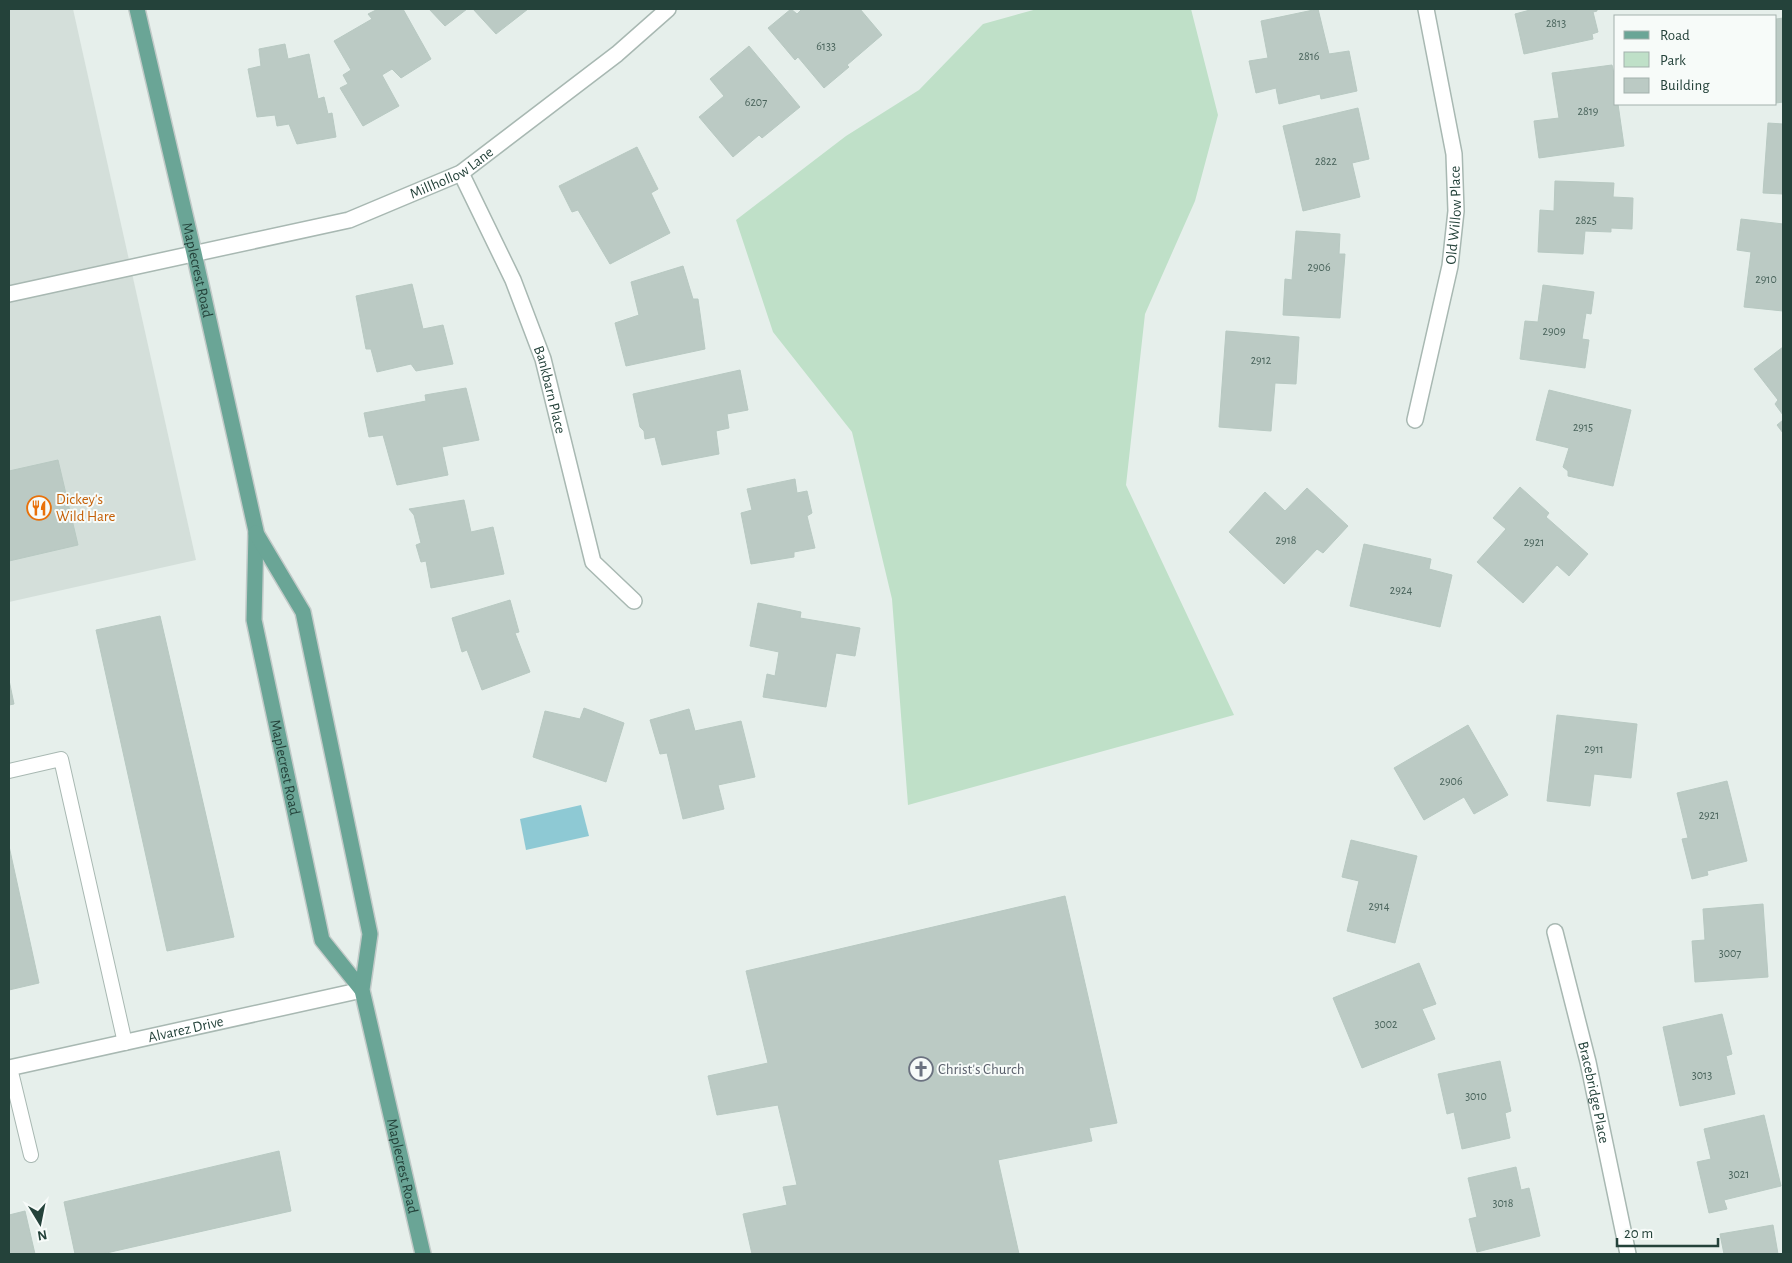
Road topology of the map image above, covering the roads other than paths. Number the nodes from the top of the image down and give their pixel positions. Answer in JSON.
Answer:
{"nodes":[{"id":1,"x":136,"y":9,"type":"edge"},
{"id":2,"x":668,"y":9,"type":"edge"},
{"id":3,"x":1426,"y":9,"type":"edge"},
{"id":4,"x":461,"y":173,"type":"junction"},
{"id":5,"x":194,"y":253,"type":"junction"},
{"id":6,"x":9,"y":294,"type":"edge"},
{"id":7,"x":1416,"y":420,"type":"dead end"},
{"id":8,"x":256,"y":531,"type":"junction"},
{"id":9,"x":634,"y":602,"type":"dead end"},
{"id":10,"x":9,"y":771,"type":"edge"},
{"id":11,"x":1555,"y":932,"type":"dead end"},
{"id":12,"x":362,"y":990,"type":"junction"},
{"id":13,"x":125,"y":1043,"type":"junction"},
{"id":14,"x":9,"y":1068,"type":"edge"},
{"id":15,"x":31,"y":1155,"type":"dead end"},
{"id":16,"x":423,"y":1254,"type":"edge"},
{"id":17,"x":1628,"y":1254,"type":"edge"}],
"edges":[{"from":1,"to":5,"type":"main road","name":"Maplecrest Road"},
{"from":2,"to":4,"type":"street","name":"Millhollow Lane"},
{"from":3,"to":7,"type":"street","name":"Old Willow Place"},
{"from":4,"to":5,"type":"street","name":"Millhollow Lane"},
{"from":4,"to":9,"type":"street","name":"Bankbarn Place"},
{"from":5,"to":6,"type":"street","name":"Millhollow Lane"},
{"from":5,"to":8,"type":"main road","name":"Maplecrest Road"},
{"from":8,"to":12,"type":"main road","name":"Maplecrest Road"},
{"from":8,"to":12,"type":"main road","name":"Maplecrest Road"},
{"from":10,"to":13,"type":"lane"},
{"from":11,"to":17,"type":"street","name":"Bracebridge Place"},
{"from":12,"to":13,"type":"street","name":"Alvarez Drive"},
{"from":12,"to":16,"type":"main road","name":"Maplecrest Road"},
{"from":13,"to":14,"type":"street","name":"Alvarez Drive"},
{"from":14,"to":15,"type":"lane"}]}
